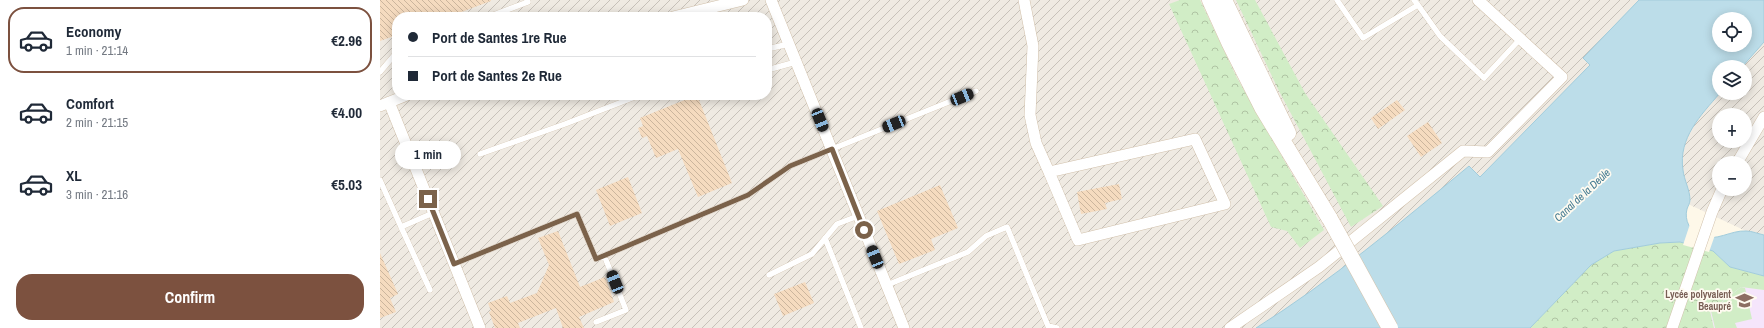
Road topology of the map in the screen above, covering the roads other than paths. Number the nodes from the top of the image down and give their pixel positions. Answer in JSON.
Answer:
{"nodes":[{"id":1,"x":527,"y":0,"type":"edge"},
{"id":2,"x":743,"y":0,"type":"edge"},
{"id":3,"x":771,"y":0,"type":"edge"},
{"id":4,"x":1024,"y":0,"type":"edge"},
{"id":5,"x":1210,"y":0,"type":"edge"},
{"id":6,"x":1224,"y":0,"type":"edge"},
{"id":7,"x":1337,"y":0,"type":"edge"},
{"id":8,"x":1478,"y":0,"type":"edge"},
{"id":9,"x":1416,"y":2,"type":"edge"},
{"id":10,"x":501,"y":12,"type":"edge"},
{"id":11,"x":694,"y":12,"type":"edge"},
{"id":12,"x":1521,"y":38,"type":"junction"},
{"id":13,"x":789,"y":44,"type":"junction"},
{"id":14,"x":772,"y":48,"type":"edge"},
{"id":15,"x":392,"y":58,"type":"edge"},
{"id":16,"x":796,"y":62,"type":"junction"},
{"id":17,"x":772,"y":69,"type":"edge"},
{"id":18,"x":380,"y":72,"type":"edge"},
{"id":19,"x":976,"y":91,"type":"dead end"},
{"id":20,"x":395,"y":100,"type":"edge"},
{"id":21,"x":627,"y":100,"type":"edge"},
{"id":22,"x":385,"y":104,"type":"edge"},
{"id":23,"x":1764,"y":117,"type":"edge"},
{"id":24,"x":832,"y":149,"type":"junction"},
{"id":25,"x":480,"y":154,"type":"dead end"},
{"id":26,"x":1741,"y":156,"type":"edge"},
{"id":27,"x":1049,"y":172,"type":"junction"},
{"id":28,"x":380,"y":180,"type":"edge"},
{"id":29,"x":1719,"y":196,"type":"edge"},
{"id":30,"x":434,"y":213,"type":"junction"},
{"id":31,"x":858,"y":216,"type":"junction"},
{"id":32,"x":1330,"y":219,"type":"junction"},
{"id":33,"x":401,"y":227,"type":"junction"},
{"id":34,"x":826,"y":238,"type":"junction"},
{"id":35,"x":604,"y":255,"type":"junction"},
{"id":36,"x":454,"y":264,"type":"junction"},
{"id":37,"x":770,"y":275,"type":"dead end"},
{"id":38,"x":886,"y":285,"type":"junction"},
{"id":39,"x":430,"y":290,"type":"dead end"},
{"id":40,"x":596,"y":322,"type":"dead end"},
{"id":41,"x":480,"y":328,"type":"edge"},
{"id":42,"x":861,"y":328,"type":"edge"},
{"id":43,"x":904,"y":328,"type":"edge"},
{"id":44,"x":1058,"y":328,"type":"edge"},
{"id":45,"x":1230,"y":328,"type":"edge"},
{"id":46,"x":1390,"y":328,"type":"edge"},
{"id":47,"x":1672,"y":328,"type":"edge"}],
"edges":[{"from":1,"to":10,"type":"lane"},
{"from":2,"to":11,"type":"street"},
{"from":3,"to":13,"type":"street"},
{"from":4,"to":27,"type":"street"},
{"from":5,"to":32,"type":"main road"},
{"from":6,"to":32,"type":"main road"},
{"from":7,"to":9,"type":"lane"},
{"from":8,"to":12,"type":"street"},
{"from":9,"to":12,"type":"lane"},
{"from":12,"to":45,"type":"street"},
{"from":13,"to":14,"type":"lane"},
{"from":13,"to":16,"type":"street"},
{"from":15,"to":18,"type":"lane"},
{"from":16,"to":17,"type":"lane"},
{"from":16,"to":24,"type":"street"},
{"from":19,"to":24,"type":"lane"},
{"from":20,"to":22,"type":"street"},
{"from":21,"to":25,"type":"lane"},
{"from":22,"to":30,"type":"street"},
{"from":23,"to":26,"type":"street"},
{"from":24,"to":31,"type":"street"},
{"from":24,"to":35,"type":"lane"},
{"from":27,"to":27,"type":"street"},
{"from":28,"to":33,"type":"lane"},
{"from":29,"to":47,"type":"street"},
{"from":30,"to":33,"type":"lane"},
{"from":30,"to":36,"type":"street"},
{"from":31,"to":34,"type":"lane"},
{"from":31,"to":38,"type":"street"},
{"from":32,"to":46,"type":"main road","bridge":true},
{"from":33,"to":39,"type":"lane"},
{"from":34,"to":37,"type":"lane"},
{"from":34,"to":42,"type":"lane"},
{"from":35,"to":36,"type":"lane"},
{"from":35,"to":40,"type":"lane"},
{"from":36,"to":41,"type":"street"},
{"from":38,"to":43,"type":"street"},
{"from":38,"to":44,"type":"lane"}]}
